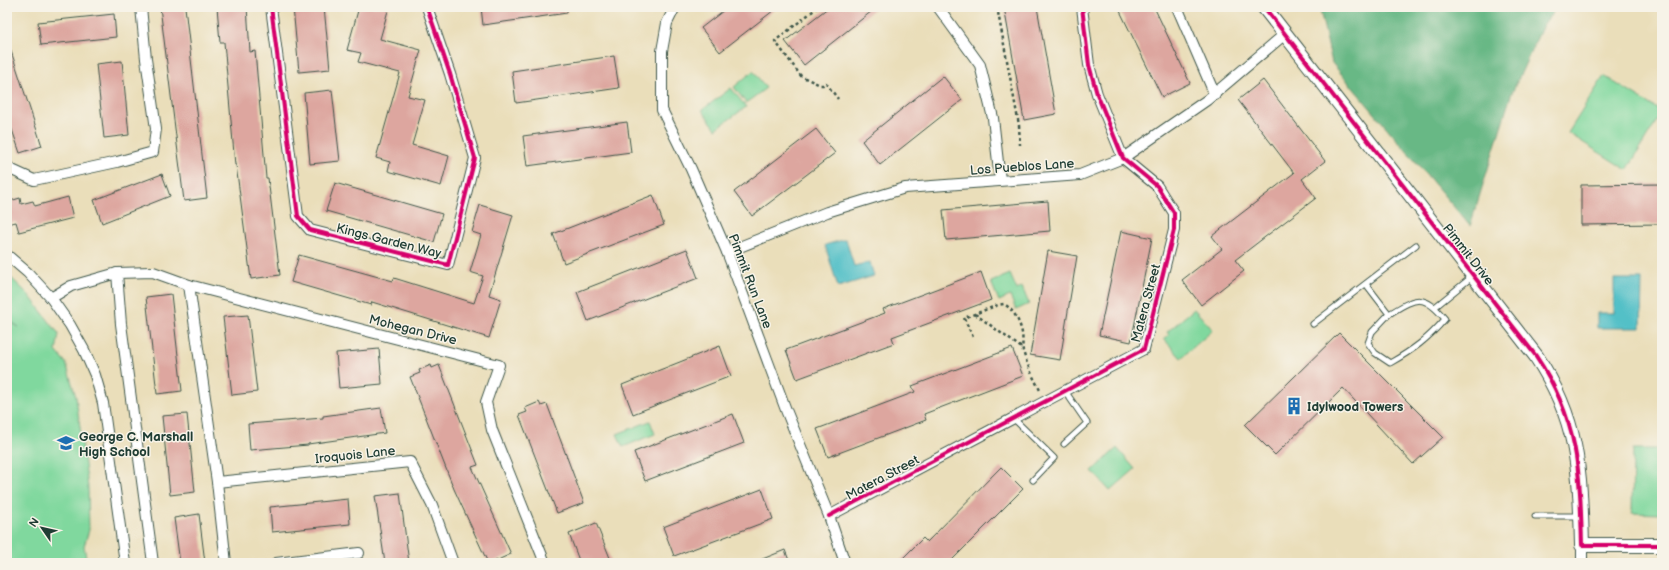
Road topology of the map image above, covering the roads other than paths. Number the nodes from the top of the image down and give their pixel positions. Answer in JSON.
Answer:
{"nodes":[{"id":1,"x":141,"y":7,"type":"edge"},
{"id":2,"x":270,"y":7,"type":"edge"},
{"id":3,"x":428,"y":7,"type":"edge"},
{"id":4,"x":675,"y":7,"type":"edge"},
{"id":5,"x":938,"y":7,"type":"edge"},
{"id":6,"x":1082,"y":7,"type":"edge"},
{"id":7,"x":1177,"y":7,"type":"edge"},
{"id":8,"x":1264,"y":7,"type":"edge"},
{"id":9,"x":1285,"y":34,"type":"junction"},
{"id":10,"x":1215,"y":95,"type":"junction"},
{"id":11,"x":1123,"y":158,"type":"junction"},
{"id":12,"x":7,"y":165,"type":"edge"},
{"id":13,"x":1000,"y":180,"type":"junction"},
{"id":14,"x":1416,"y":245,"type":"dead end"},
{"id":15,"x":727,"y":252,"type":"junction"},
{"id":16,"x":7,"y":255,"type":"edge"},
{"id":17,"x":117,"y":273,"type":"junction"},
{"id":18,"x":1474,"y":276,"type":"junction"},
{"id":19,"x":1366,"y":284,"type":"junction"},
{"id":20,"x":189,"y":285,"type":"junction"},
{"id":21,"x":50,"y":298,"type":"junction"},
{"id":22,"x":1435,"y":307,"type":"junction"},
{"id":23,"x":1389,"y":314,"type":"junction"},
{"id":24,"x":1313,"y":324,"type":"dead end"},
{"id":25,"x":1065,"y":391,"type":"junction"},
{"id":26,"x":1013,"y":418,"type":"junction"},
{"id":27,"x":1064,"y":444,"type":"dead end"},
{"id":28,"x":1033,"y":480,"type":"dead end"},
{"id":29,"x":217,"y":482,"type":"junction"},
{"id":30,"x":829,"y":516,"type":"junction"},
{"id":31,"x":1535,"y":516,"type":"dead end"},
{"id":32,"x":1582,"y":516,"type":"junction"},
{"id":33,"x":1582,"y":545,"type":"junction"},
{"id":34,"x":1662,"y":545,"type":"edge"},
{"id":35,"x":359,"y":553,"type":"dead end"},
{"id":36,"x":125,"y":563,"type":"edge"},
{"id":37,"x":153,"y":563,"type":"edge"},
{"id":38,"x":226,"y":563,"type":"edge"},
{"id":39,"x":276,"y":563,"type":"edge"},
{"id":40,"x":453,"y":563,"type":"edge"},
{"id":41,"x":545,"y":563,"type":"edge"},
{"id":42,"x":845,"y":563,"type":"edge"},
{"id":43,"x":1582,"y":563,"type":"edge"}],
"edges":[{"from":1,"to":12,"type":"street"},
{"from":2,"to":3,"type":"street","name":"Kings Garden Way"},
{"from":4,"to":15,"type":"street","name":"Pimmit Run Lane"},
{"from":5,"to":13,"type":"street"},
{"from":6,"to":11,"type":"street","name":"Matera Street"},
{"from":7,"to":10,"type":"street"},
{"from":8,"to":9,"type":"street","name":"Pimmit Drive"},
{"from":9,"to":10,"type":"street","name":"Los Pueblos Lane"},
{"from":9,"to":18,"type":"street","name":"Pimmit Drive"},
{"from":10,"to":11,"type":"street","name":"Los Pueblos Lane"},
{"from":11,"to":13,"type":"street","name":"Los Pueblos Lane"},
{"from":11,"to":25,"type":"street","name":"Matera Street"},
{"from":13,"to":15,"type":"street","name":"Los Pueblos Lane"},
{"from":14,"to":19,"type":"lane"},
{"from":15,"to":30,"type":"street","name":"Pimmit Run Lane"},
{"from":16,"to":21,"type":"street"},
{"from":17,"to":20,"type":"street","name":"Mohegan Drive"},
{"from":17,"to":21,"type":"street","name":"Mohegan Drive"},
{"from":17,"to":37,"type":"street"},
{"from":18,"to":22,"type":"lane"},
{"from":18,"to":32,"type":"street","name":"Pimmit Drive"},
{"from":19,"to":23,"type":"lane"},
{"from":19,"to":24,"type":"lane"},
{"from":20,"to":29,"type":"street"},
{"from":20,"to":41,"type":"street","name":"Mohegan Drive"},
{"from":21,"to":36,"type":"street"},
{"from":22,"to":23,"type":"lane"},
{"from":22,"to":23,"type":"lane"},
{"from":25,"to":26,"type":"street","name":"Matera Street"},
{"from":25,"to":27,"type":"lane"},
{"from":26,"to":28,"type":"lane"},
{"from":26,"to":30,"type":"street","name":"Matera Street"},
{"from":29,"to":38,"type":"street"},
{"from":29,"to":40,"type":"street","name":"Iroquois Lane"},
{"from":30,"to":42,"type":"street","name":"Pimmit Run Lane"},
{"from":31,"to":32,"type":"lane"},
{"from":32,"to":33,"type":"street","name":"Pimmit Drive"},
{"from":33,"to":34,"type":"street"},
{"from":33,"to":43,"type":"street"},
{"from":35,"to":39,"type":"street"}]}
